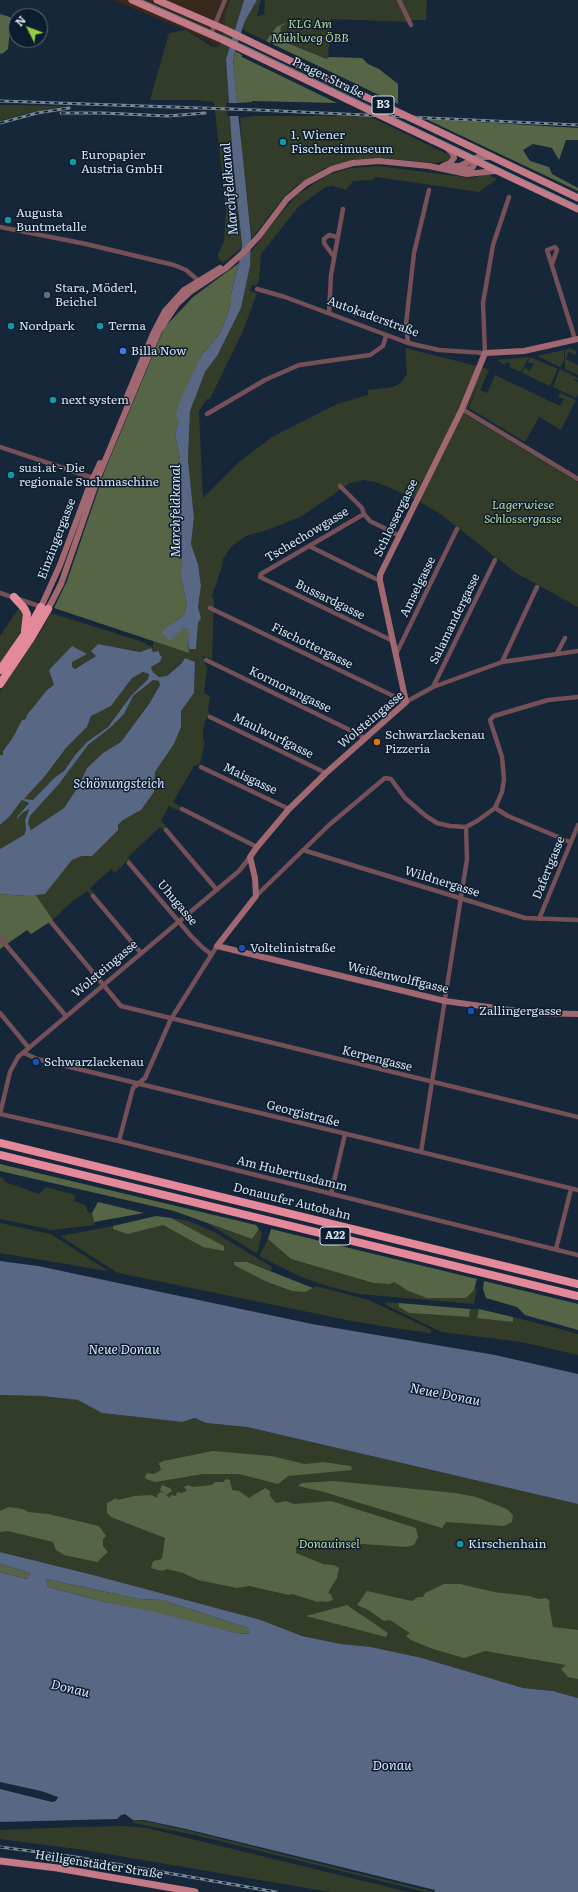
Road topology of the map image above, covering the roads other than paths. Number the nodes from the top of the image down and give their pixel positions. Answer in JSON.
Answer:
{"nodes":[{"id":1,"x":132,"y":0,"type":"edge"},
{"id":2,"x":157,"y":0,"type":"edge"},
{"id":3,"x":225,"y":0,"type":"edge"},
{"id":4,"x":399,"y":0,"type":"edge"},
{"id":5,"x":214,"y":25,"type":"junction"},
{"id":6,"x":411,"y":25,"type":"dead end"},
{"id":7,"x":211,"y":34,"type":"junction"},
{"id":8,"x":444,"y":146,"type":"junction"},
{"id":9,"x":472,"y":147,"type":"junction"},
{"id":10,"x":496,"y":158,"type":"junction"},
{"id":11,"x":476,"y":159,"type":"junction"},
{"id":12,"x":429,"y":166,"type":"junction"},
{"id":13,"x":444,"y":166,"type":"junction"},
{"id":14,"x":495,"y":170,"type":"junction"},
{"id":15,"x":458,"y":172,"type":"junction"},
{"id":16,"x":429,"y":190,"type":"dead end"},
{"id":17,"x":508,"y":197,"type":"dead end"},
{"id":18,"x":578,"y":198,"type":"edge"},
{"id":19,"x":343,"y":209,"type":"dead end"},
{"id":20,"x":578,"y":210,"type":"edge"},
{"id":21,"x":0,"y":227,"type":"edge"},
{"id":22,"x":337,"y":237,"type":"junction"},
{"id":23,"x":334,"y":257,"type":"junction"},
{"id":24,"x":552,"y":264,"type":"dead end"},
{"id":25,"x":199,"y":282,"type":"junction"},
{"id":26,"x":257,"y":289,"type":"dead end"},
{"id":27,"x":329,"y":313,"type":"junction"},
{"id":28,"x":386,"y":336,"type":"junction"},
{"id":29,"x":576,"y":339,"type":"edge"},
{"id":30,"x":408,"y":343,"type":"junction"},
{"id":31,"x":485,"y":353,"type":"junction"},
{"id":32,"x":462,"y":409,"type":"junction"},
{"id":33,"x":207,"y":414,"type":"dead end"},
{"id":34,"x":0,"y":447,"type":"edge"},
{"id":35,"x":93,"y":478,"type":"junction"},
{"id":36,"x":578,"y":479,"type":"edge"},
{"id":37,"x":340,"y":486,"type":"dead end"},
{"id":38,"x":364,"y":514,"type":"junction"},
{"id":39,"x":457,"y":529,"type":"dead end"},
{"id":40,"x":400,"y":536,"type":"junction"},
{"id":41,"x":309,"y":546,"type":"junction"},
{"id":42,"x":495,"y":560,"type":"dead end"},
{"id":43,"x":261,"y":574,"type":"joint"},
{"id":44,"x":380,"y":581,"type":"junction"},
{"id":45,"x":537,"y":587,"type":"dead end"},
{"id":46,"x":0,"y":593,"type":"edge"},
{"id":47,"x":14,"y":597,"type":"junction"},
{"id":48,"x":44,"y":608,"type":"junction"},
{"id":49,"x":210,"y":608,"type":"dead end"},
{"id":50,"x":24,"y":634,"type":"junction"},
{"id":51,"x":565,"y":638,"type":"dead end"},
{"id":52,"x":393,"y":641,"type":"junction"},
{"id":53,"x":578,"y":651,"type":"edge"},
{"id":54,"x":557,"y":653,"type":"junction"},
{"id":55,"x":396,"y":654,"type":"junction"},
{"id":56,"x":206,"y":660,"type":"dead end"},
{"id":57,"x":502,"y":662,"type":"junction"},
{"id":58,"x":0,"y":670,"type":"edge"},
{"id":59,"x":0,"y":684,"type":"edge"},
{"id":60,"x":433,"y":687,"type":"junction"},
{"id":61,"x":578,"y":697,"type":"edge"},
{"id":62,"x":406,"y":702,"type":"junction"},
{"id":63,"x":210,"y":717,"type":"dead end"},
{"id":64,"x":364,"y":739,"type":"junction"},
{"id":65,"x":201,"y":767,"type":"dead end"},
{"id":66,"x":326,"y":773,"type":"junction"},
{"id":67,"x":495,"y":808,"type":"junction"},
{"id":68,"x":182,"y":809,"type":"dead end"},
{"id":69,"x":290,"y":809,"type":"junction"},
{"id":70,"x":578,"y":825,"type":"edge"},
{"id":71,"x":466,"y":827,"type":"junction"},
{"id":72,"x":166,"y":830,"type":"dead end"},
{"id":73,"x":570,"y":842,"type":"junction"},
{"id":74,"x":257,"y":848,"type":"junction"},
{"id":75,"x":303,"y":850,"type":"junction"},
{"id":76,"x":250,"y":857,"type":"junction"},
{"id":77,"x":130,"y":863,"type":"dead end"},
{"id":78,"x":217,"y":890,"type":"junction"},
{"id":79,"x":93,"y":896,"type":"dead end"},
{"id":80,"x":256,"y":896,"type":"junction"},
{"id":81,"x":462,"y":899,"type":"junction"},
{"id":82,"x":539,"y":919,"type":"junction"},
{"id":83,"x":578,"y":920,"type":"edge"},
{"id":84,"x":179,"y":921,"type":"junction"},
{"id":85,"x":51,"y":922,"type":"dead end"},
{"id":86,"x":0,"y":938,"type":"edge"},
{"id":87,"x":217,"y":946,"type":"junction"},
{"id":88,"x":141,"y":953,"type":"junction"},
{"id":89,"x":211,"y":954,"type":"junction"},
{"id":90,"x":103,"y":985,"type":"junction"},
{"id":91,"x":445,"y":1000,"type":"junction"},
{"id":92,"x":0,"y":1013,"type":"edge"},
{"id":93,"x":578,"y":1014,"type":"edge"},
{"id":94,"x":66,"y":1016,"type":"junction"},
{"id":95,"x":171,"y":1019,"type":"junction"},
{"id":96,"x":28,"y":1047,"type":"junction"},
{"id":97,"x":24,"y":1053,"type":"junction"},
{"id":98,"x":138,"y":1083,"type":"junction"},
{"id":99,"x":432,"y":1083,"type":"junction"},
{"id":100,"x":0,"y":1087,"type":"edge"},
{"id":101,"x":5,"y":1092,"type":"junction"},
{"id":102,"x":0,"y":1114,"type":"edge"},
{"id":103,"x":578,"y":1117,"type":"edge"},
{"id":104,"x":345,"y":1134,"type":"junction"},
{"id":105,"x":119,"y":1141,"type":"junction"},
{"id":106,"x":0,"y":1143,"type":"edge"},
{"id":107,"x":421,"y":1152,"type":"junction"},
{"id":108,"x":0,"y":1155,"type":"edge"},
{"id":109,"x":571,"y":1189,"type":"junction"},
{"id":110,"x":578,"y":1190,"type":"edge"},
{"id":111,"x":331,"y":1194,"type":"junction"},
{"id":112,"x":556,"y":1249,"type":"junction"},
{"id":113,"x":578,"y":1255,"type":"edge"},
{"id":114,"x":578,"y":1284,"type":"edge"},
{"id":115,"x":578,"y":1296,"type":"edge"},
{"id":116,"x":0,"y":1861,"type":"edge"},
{"id":117,"x":195,"y":1892,"type":"edge"}],
"edges":[{"from":1,"to":7,"type":"main road","name":"Prager Straße","number":"B3"},
{"from":2,"to":5,"type":"main road","name":"Prager Straße","number":"B3"},
{"from":3,"to":5,"type":"street"},
{"from":4,"to":6,"type":"street"},
{"from":5,"to":7,"type":"street"},
{"from":5,"to":9,"type":"main road","name":"Prager Straße","number":"B3","bridge":true},
{"from":7,"to":8,"type":"main road","name":"Prager Straße","number":"B3","bridge":true},
{"from":8,"to":11,"type":"main road","name":"Prager Straße","number":"B3"},
{"from":8,"to":13,"type":"main road"},
{"from":9,"to":10,"type":"main road","name":"Prager Straße","number":"B3"},
{"from":9,"to":11,"type":"main road"},
{"from":10,"to":11,"type":"main road","name":"Einzingergasse"},
{"from":10,"to":18,"type":"main road","name":"Prager Straße","number":"B3"},
{"from":11,"to":13,"type":"main road","name":"Einzingergasse"},
{"from":11,"to":14,"type":"main road","name":"Prager Straße","number":"B3"},
{"from":11,"to":15,"type":"main road"},
{"from":12,"to":13,"type":"main road","name":"Einzingergasse"},
{"from":12,"to":15,"type":"main road","name":"Einzingergasse"},
{"from":12,"to":25,"type":"main road","name":"Einzingergasse"},
{"from":14,"to":15,"type":"main road","name":"Einzingergasse"},
{"from":14,"to":20,"type":"main road","name":"Prager Straße","number":"B3"},
{"from":16,"to":30,"type":"street"},
{"from":17,"to":31,"type":"street"},
{"from":19,"to":22,"type":"street"},
{"from":21,"to":25,"type":"street"},
{"from":22,"to":23,"type":"street"},
{"from":22,"to":23,"type":"street"},
{"from":23,"to":27,"type":"street"},
{"from":24,"to":29,"type":"street"},
{"from":25,"to":35,"type":"main road","name":"Einzingergasse"},
{"from":25,"to":48,"type":"main road","name":"Einzingergasse"},
{"from":26,"to":27,"type":"street","name":"Autokaderstraße"},
{"from":27,"to":28,"type":"street","name":"Autokaderstraße"},
{"from":28,"to":30,"type":"street","name":"Autokaderstraße"},
{"from":28,"to":33,"type":"street"},
{"from":29,"to":31,"type":"main road","name":"Autokaderstraße"},
{"from":30,"to":31,"type":"street","name":"Autokaderstraße"},
{"from":31,"to":32,"type":"main road","name":"Schlossergasse"},
{"from":32,"to":36,"type":"street"},
{"from":32,"to":40,"type":"main road","name":"Schlossergasse"},
{"from":34,"to":35,"type":"street"},
{"from":35,"to":48,"type":"main road","name":"Einzingergasse"},
{"from":37,"to":38,"type":"street"},
{"from":38,"to":40,"type":"street"},
{"from":38,"to":41,"type":"street","name":"Tschechowgasse"},
{"from":39,"to":55,"type":"street","name":"Amselgasse"},
{"from":40,"to":44,"type":"main road","name":"Schlossergasse"},
{"from":41,"to":43,"type":"street","name":"Tschechowgasse"},
{"from":41,"to":44,"type":"street"},
{"from":42,"to":60,"type":"street","name":"Salamandergasse"},
{"from":43,"to":52,"type":"street","name":"Bussardgasse"},
{"from":44,"to":52,"type":"main road"},
{"from":45,"to":57,"type":"street"},
{"from":46,"to":47,"type":"street"},
{"from":47,"to":48,"type":"street"},
{"from":47,"to":50,"type":"highway"},
{"from":48,"to":50,"type":"highway"},
{"from":48,"to":59,"type":"highway"},
{"from":49,"to":62,"type":"street","name":"Fischottergasse"},
{"from":50,"to":58,"type":"highway"},
{"from":51,"to":54,"type":"street"},
{"from":52,"to":55,"type":"main road"},
{"from":53,"to":54,"type":"street","name":"Wolsteingasse"},
{"from":54,"to":57,"type":"street","name":"Wolsteingasse"},
{"from":55,"to":62,"type":"main road"},
{"from":56,"to":64,"type":"street","name":"Kormorangasse"},
{"from":57,"to":60,"type":"street","name":"Wolsteingasse"},
{"from":60,"to":62,"type":"street","name":"Wolsteingasse"},
{"from":61,"to":67,"type":"street"},
{"from":62,"to":64,"type":"main road","name":"Wolsteingasse"},
{"from":63,"to":66,"type":"street","name":"Maulwurfgasse"},
{"from":64,"to":66,"type":"main road","name":"Wolsteingasse"},
{"from":65,"to":69,"type":"street","name":"Maisgasse"},
{"from":66,"to":69,"type":"main road","name":"Wolsteingasse"},
{"from":67,"to":71,"type":"street"},
{"from":67,"to":73,"type":"street"},
{"from":68,"to":74,"type":"street"},
{"from":69,"to":74,"type":"main road","name":"Wolsteingasse"},
{"from":70,"to":73,"type":"street","name":"Dafertgasse"},
{"from":71,"to":75,"type":"street"},
{"from":71,"to":81,"type":"street"},
{"from":72,"to":78,"type":"street"},
{"from":73,"to":82,"type":"street","name":"Dafertgasse"},
{"from":74,"to":76,"type":"main road"},
{"from":75,"to":80,"type":"street"},
{"from":75,"to":81,"type":"street","name":"Wildnergasse"},
{"from":76,"to":78,"type":"street","name":"Wolsteingasse"},
{"from":76,"to":80,"type":"main road"},
{"from":77,"to":84,"type":"street","name":"Uhugasse"},
{"from":78,"to":84,"type":"street","name":"Wolsteingasse"},
{"from":79,"to":88,"type":"street"},
{"from":80,"to":87,"type":"main road"},
{"from":81,"to":82,"type":"street","name":"Wildnergasse"},
{"from":81,"to":91,"type":"street"},
{"from":82,"to":83,"type":"street","name":"Wildnergasse"},
{"from":84,"to":88,"type":"street","name":"Wolsteingasse"},
{"from":84,"to":89,"type":"street","name":"Uhugasse"},
{"from":85,"to":90,"type":"street","name":"Kerpengasse"},
{"from":86,"to":94,"type":"street"},
{"from":87,"to":89,"type":"street"},
{"from":87,"to":91,"type":"main road","name":"Weißenwolffgasse"},
{"from":88,"to":90,"type":"street","name":"Wolsteingasse"},
{"from":89,"to":95,"type":"street"},
{"from":90,"to":94,"type":"street","name":"Wolsteingasse"},
{"from":90,"to":95,"type":"street","name":"Kerpengasse"},
{"from":91,"to":93,"type":"main road","name":"Weißenwolffgasse"},
{"from":91,"to":99,"type":"street"},
{"from":92,"to":96,"type":"street"},
{"from":94,"to":96,"type":"street","name":"Wolsteingasse"},
{"from":95,"to":98,"type":"street"},
{"from":95,"to":99,"type":"street","name":"Kerpengasse"},
{"from":96,"to":97,"type":"street","name":"Wolsteingasse"},
{"from":97,"to":98,"type":"street","name":"Georgistraße"},
{"from":97,"to":101,"type":"street","name":"Wolsteingasse"},
{"from":98,"to":104,"type":"street","name":"Georgistraße"},
{"from":98,"to":105,"type":"street"},
{"from":99,"to":103,"type":"street","name":"Kerpengasse"},
{"from":99,"to":107,"type":"street"},
{"from":100,"to":101,"type":"street"},
{"from":101,"to":102,"type":"street","name":"Wolsteingasse"},
{"from":102,"to":105,"type":"street","name":"Am Hubertusdamm"},
{"from":104,"to":107,"type":"street","name":"Georgistraße"},
{"from":104,"to":111,"type":"street"},
{"from":105,"to":111,"type":"street","name":"Am Hubertusdamm"},
{"from":106,"to":114,"type":"highway","name":"Donauufer Autobahn","number":"A22"},
{"from":107,"to":109,"type":"street","name":"Georgistraße"},
{"from":108,"to":115,"type":"highway","name":"Donauufer Autobahn","number":"A22"},
{"from":109,"to":110,"type":"street","name":"Georgistraße"},
{"from":109,"to":112,"type":"street"},
{"from":111,"to":112,"type":"street","name":"Am Hubertusdamm"},
{"from":112,"to":113,"type":"street","name":"Am Hubertusdamm"},
{"from":116,"to":117,"type":"main road","name":"Heiligenstädter Straße"}]}
